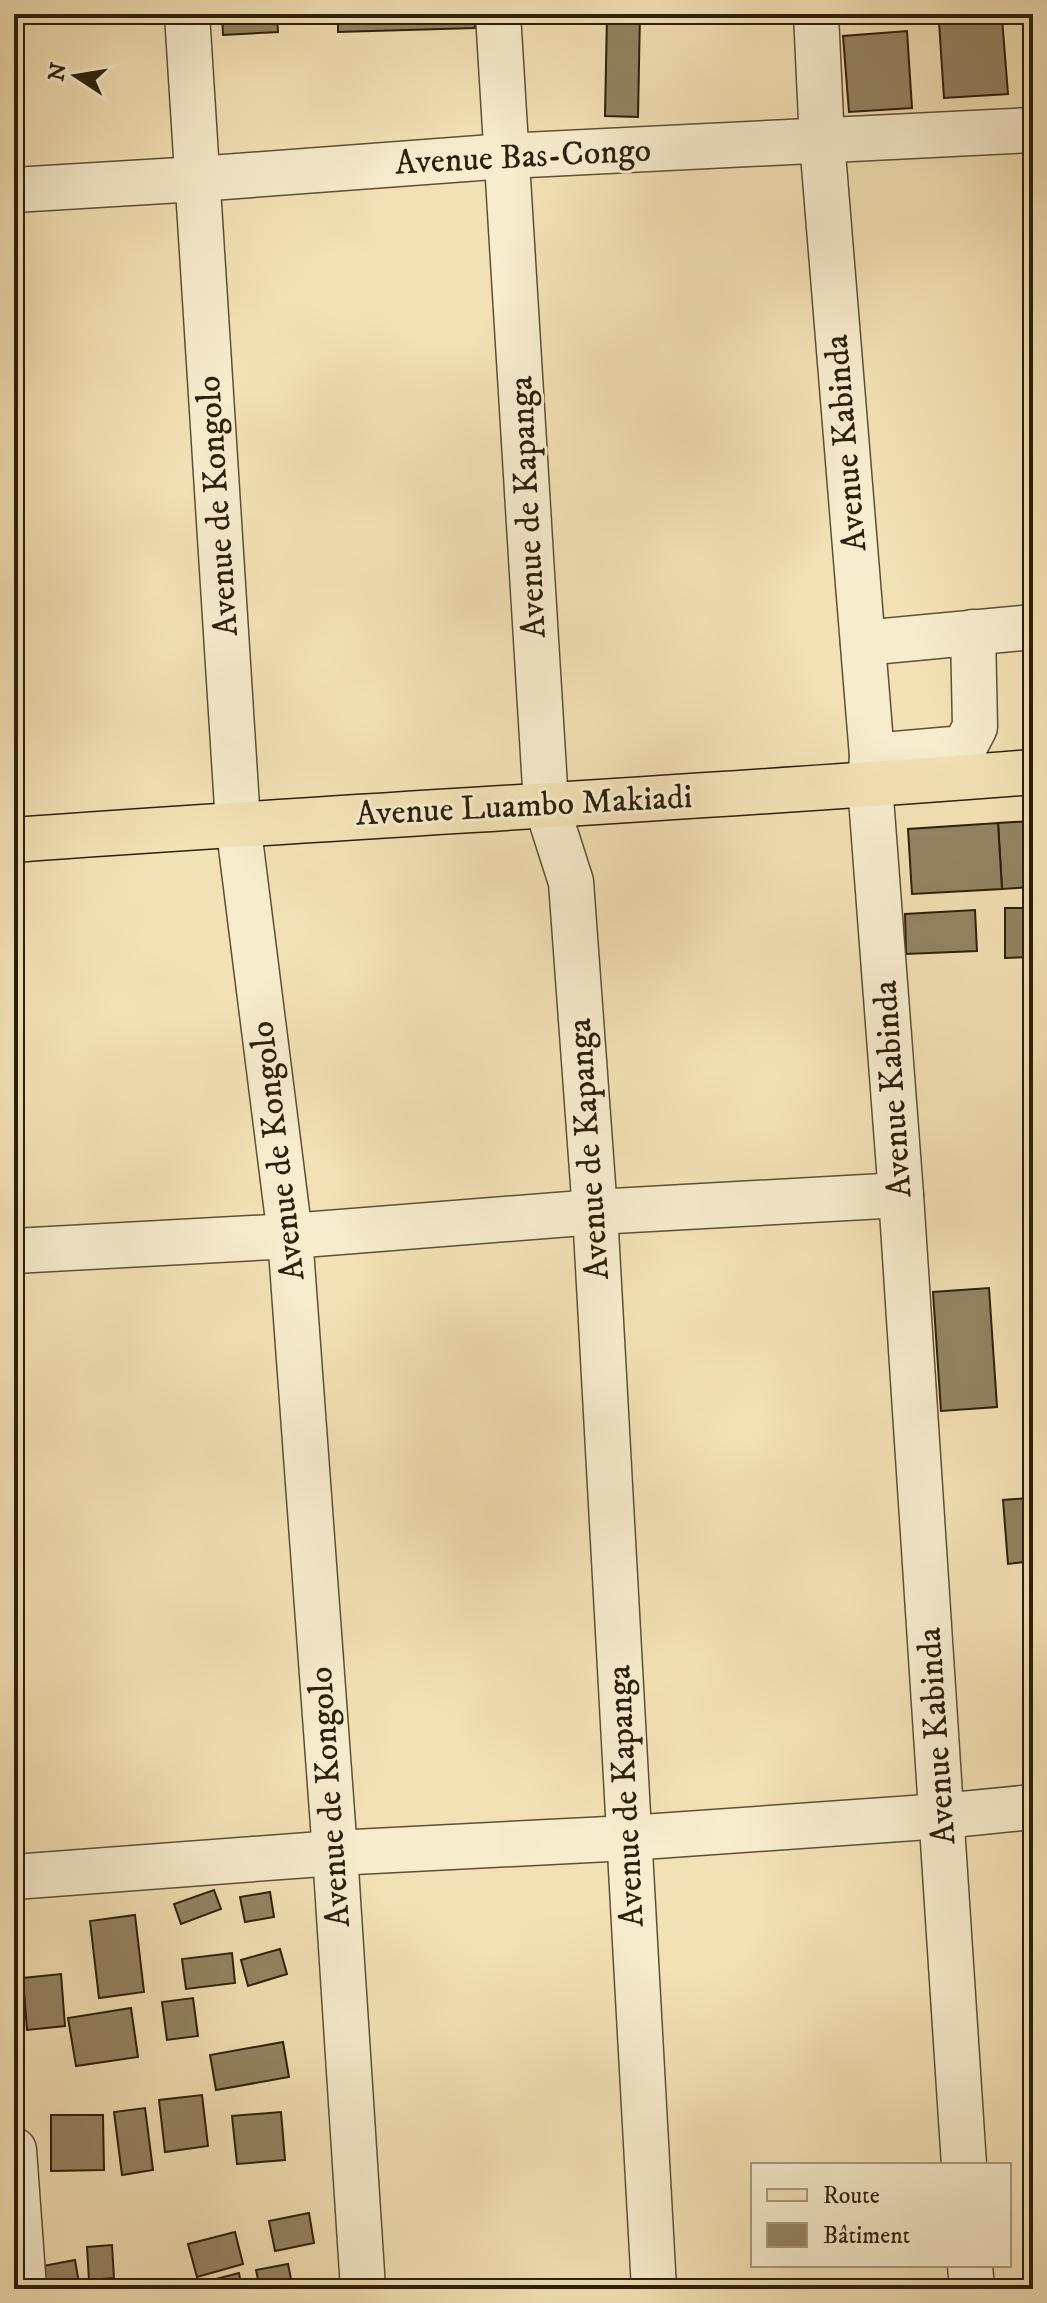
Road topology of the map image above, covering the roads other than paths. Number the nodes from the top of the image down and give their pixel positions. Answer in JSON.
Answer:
{"nodes":[{"id":1,"x":187,"y":14,"type":"edge"},
{"id":2,"x":498,"y":14,"type":"edge"},
{"id":3,"x":816,"y":14,"type":"edge"},
{"id":4,"x":1033,"y":130,"type":"edge"},
{"id":5,"x":822,"y":141,"type":"junction"},
{"id":6,"x":506,"y":156,"type":"junction"},
{"id":7,"x":197,"y":179,"type":"junction"},
{"id":8,"x":14,"y":190,"type":"edge"},
{"id":9,"x":1033,"y":627,"type":"edge"},
{"id":10,"x":973,"y":632,"type":"junction"},
{"id":11,"x":863,"y":643,"type":"junction"},
{"id":12,"x":871,"y":771,"type":"junction"},
{"id":13,"x":1033,"y":772,"type":"edge"},
{"id":14,"x":546,"y":804,"type":"junction"},
{"id":15,"x":238,"y":823,"type":"junction"},
{"id":16,"x":14,"y":840,"type":"edge"},
{"id":17,"x":901,"y":1195,"type":"junction"},
{"id":18,"x":595,"y":1212,"type":"junction"},
{"id":19,"x":290,"y":1236,"type":"junction"},
{"id":20,"x":14,"y":1251,"type":"edge"},
{"id":21,"x":1033,"y":1807,"type":"edge"},
{"id":22,"x":942,"y":1816,"type":"junction"},
{"id":23,"x":628,"y":1838,"type":"junction"},
{"id":24,"x":335,"y":1853,"type":"junction"},
{"id":25,"x":14,"y":1877,"type":"edge"},
{"id":26,"x":14,"y":2150,"type":"edge"},
{"id":27,"x":964,"y":2163,"type":"edge"},
{"id":28,"x":970,"y":2267,"type":"edge"},
{"id":29,"x":24,"y":2289,"type":"edge"},
{"id":30,"x":363,"y":2289,"type":"edge"},
{"id":31,"x":654,"y":2289,"type":"edge"},
{"id":32,"x":972,"y":2289,"type":"edge"}],
"edges":[{"from":1,"to":7,"type":"street","name":"Avenue de Kongolo"},
{"from":2,"to":6,"type":"street","name":"Avenue de Kapanga"},
{"from":3,"to":5,"type":"street","name":"Avenue Kabinda"},
{"from":4,"to":5,"type":"street","name":"Avenue Bas-Congo"},
{"from":5,"to":6,"type":"street","name":"Avenue Bas-Congo"},
{"from":5,"to":11,"type":"street","name":"Avenue Kabinda"},
{"from":6,"to":7,"type":"street","name":"Avenue Bas-Congo"},
{"from":6,"to":14,"type":"street","name":"Avenue de Kapanga"},
{"from":7,"to":8,"type":"street","name":"Avenue Bas-Congo"},
{"from":7,"to":15,"type":"street","name":"Avenue de Kongolo"},
{"from":9,"to":10,"type":"street"},
{"from":10,"to":11,"type":"street"},
{"from":10,"to":12,"type":"street"},
{"from":11,"to":12,"type":"street","name":"Avenue Kabinda"},
{"from":12,"to":13,"type":"main road","name":"Avenue Luambo Makiadi"},
{"from":12,"to":14,"type":"main road","name":"Avenue Luambo Makiadi"},
{"from":12,"to":17,"type":"street","name":"Avenue Kabinda"},
{"from":14,"to":15,"type":"main road","name":"Avenue Luambo Makiadi"},
{"from":14,"to":18,"type":"street","name":"Avenue de Kapanga"},
{"from":15,"to":16,"type":"main road","name":"Avenue Luambo Makiadi"},
{"from":15,"to":19,"type":"street","name":"Avenue de Kongolo"},
{"from":17,"to":18,"type":"street"},
{"from":17,"to":22,"type":"street","name":"Avenue Kabinda"},
{"from":18,"to":19,"type":"street"},
{"from":18,"to":23,"type":"street","name":"Avenue de Kapanga"},
{"from":19,"to":20,"type":"street"},
{"from":19,"to":24,"type":"street","name":"Avenue de Kongolo"},
{"from":21,"to":22,"type":"street"},
{"from":22,"to":23,"type":"street"},
{"from":22,"to":27,"type":"street","name":"Avenue Kabinda"},
{"from":23,"to":24,"type":"street"},
{"from":23,"to":31,"type":"street","name":"Avenue de Kapanga"},
{"from":24,"to":25,"type":"street"},
{"from":24,"to":30,"type":"street","name":"Avenue de Kongolo"},
{"from":26,"to":29,"type":"street"},
{"from":28,"to":32,"type":"street"}]}
